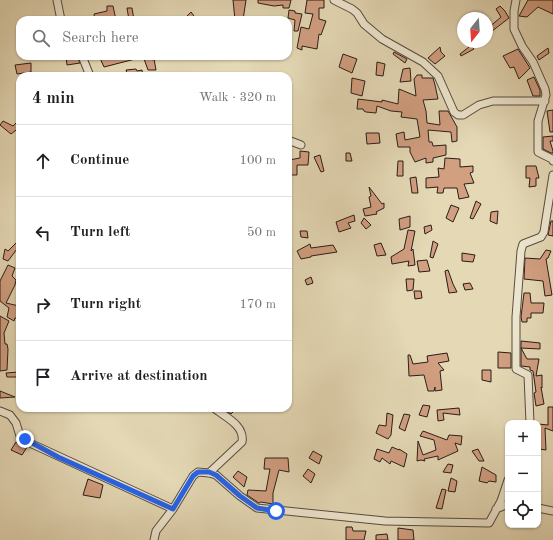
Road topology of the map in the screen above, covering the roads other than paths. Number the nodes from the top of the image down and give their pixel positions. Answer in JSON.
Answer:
{"nodes":[{"id":1,"x":57,"y":0,"type":"edge"},
{"id":2,"x":334,"y":0,"type":"edge"},
{"id":3,"x":516,"y":0,"type":"edge"},
{"id":4,"x":60,"y":16,"type":"edge"},
{"id":5,"x":84,"y":60,"type":"edge"},
{"id":6,"x":88,"y":72,"type":"edge"},
{"id":7,"x":545,"y":101,"type":"junction"},
{"id":8,"x":292,"y":141,"type":"edge"},
{"id":9,"x":301,"y":144,"type":"dead end"},
{"id":10,"x":553,"y":161,"type":"edge"},
{"id":11,"x":553,"y":175,"type":"edge"},
{"id":12,"x":0,"y":411,"type":"edge"},
{"id":13,"x":219,"y":412,"type":"edge"},
{"id":14,"x":530,"y":420,"type":"edge"},
{"id":15,"x":209,"y":472,"type":"junction"},
{"id":16,"x":505,"y":487,"type":"edge"},
{"id":17,"x":505,"y":505,"type":"edge"},
{"id":18,"x":173,"y":509,"type":"junction"},
{"id":19,"x":496,"y":509,"type":"junction"},
{"id":20,"x":541,"y":509,"type":"edge"},
{"id":21,"x":553,"y":511,"type":"edge"},
{"id":22,"x":154,"y":540,"type":"edge"}],
"edges":[{"from":1,"to":4,"type":"street"},
{"from":2,"to":7,"type":"street"},
{"from":3,"to":7,"type":"street"},
{"from":5,"to":6,"type":"street"},
{"from":7,"to":10,"type":"street"},
{"from":8,"to":9,"type":"street"},
{"from":11,"to":14,"type":"street"},
{"from":12,"to":18,"type":"street"},
{"from":13,"to":15,"type":"street"},
{"from":15,"to":18,"type":"street"},
{"from":15,"to":19,"type":"street"},
{"from":16,"to":19,"type":"street"},
{"from":17,"to":19,"type":"street"},
{"from":18,"to":22,"type":"street"},
{"from":20,"to":21,"type":"street"}]}
